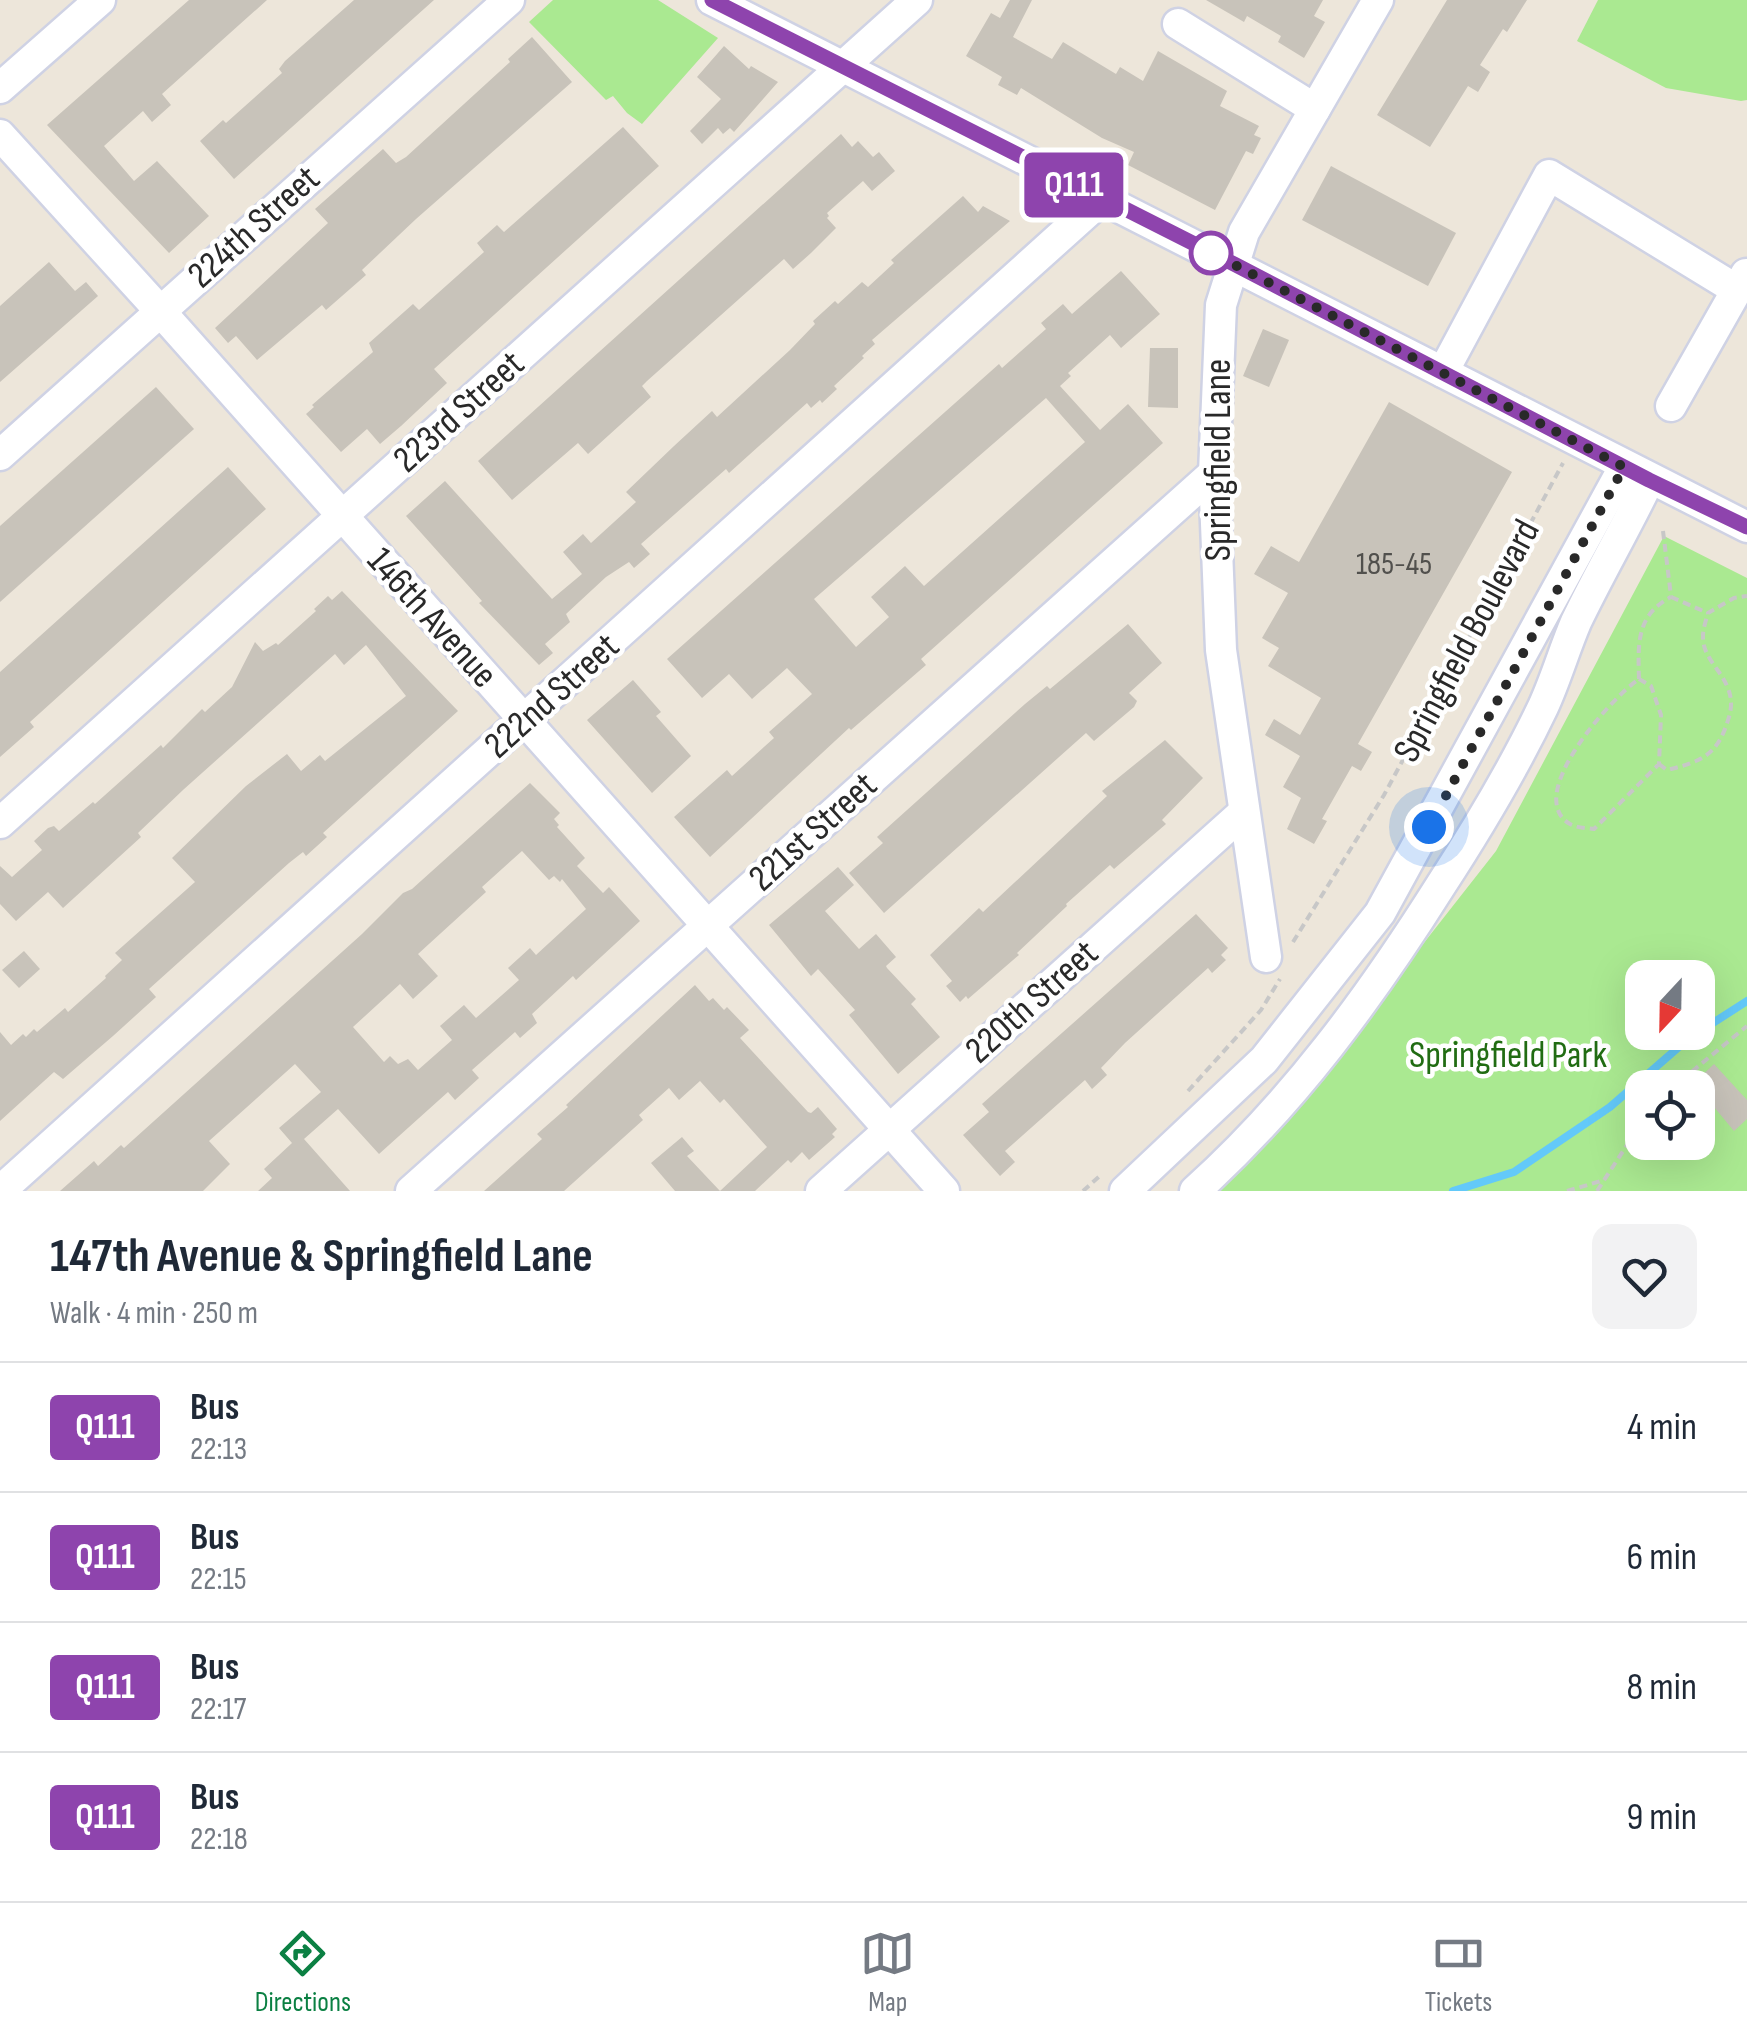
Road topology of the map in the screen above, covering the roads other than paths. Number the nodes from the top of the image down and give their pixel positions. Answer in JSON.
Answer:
{"nodes":[{"id":1,"x":100,"y":0,"type":"edge"},
{"id":2,"x":509,"y":0,"type":"edge"},
{"id":3,"x":712,"y":0,"type":"edge"},
{"id":4,"x":918,"y":0,"type":"edge"},
{"id":5,"x":1378,"y":0,"type":"edge"},
{"id":6,"x":1178,"y":24,"type":"dead end"},
{"id":7,"x":844,"y":68,"type":"junction"},
{"id":8,"x":0,"y":88,"type":"edge"},
{"id":9,"x":1315,"y":109,"type":"junction"},
{"id":10,"x":0,"y":135,"type":"edge"},
{"id":11,"x":1102,"y":199,"type":"junction"},
{"id":12,"x":1234,"y":264,"type":"junction"},
{"id":13,"x":1742,"y":281,"type":"edge"},
{"id":14,"x":160,"y":311,"type":"junction"},
{"id":15,"x":1443,"y":372,"type":"junction"},
{"id":16,"x":1671,"y":406,"type":"dead end"},
{"id":17,"x":0,"y":454,"type":"edge"},
{"id":18,"x":1214,"y":473,"type":"junction"},
{"id":19,"x":1636,"y":474,"type":"junction"},
{"id":20,"x":342,"y":518,"type":"junction"},
{"id":21,"x":1747,"y":528,"type":"edge"},
{"id":22,"x":524,"y":721,"type":"junction"},
{"id":23,"x":1244,"y":812,"type":"junction"},
{"id":24,"x":0,"y":823,"type":"edge"},
{"id":25,"x":708,"y":926,"type":"junction"},
{"id":26,"x":1279,"y":961,"type":"road end"},
{"id":27,"x":889,"y":1130,"type":"junction"},
{"id":28,"x":1116,"y":1181,"type":"edge"},
{"id":29,"x":0,"y":1191,"type":"edge"},
{"id":30,"x":411,"y":1191,"type":"edge"},
{"id":31,"x":821,"y":1191,"type":"edge"},
{"id":32,"x":944,"y":1191,"type":"edge"},
{"id":33,"x":1195,"y":1191,"type":"edge"}],
"edges":[{"from":1,"to":8,"type":"street"},
{"from":2,"to":14,"type":"street","name":"224th Street"},
{"from":3,"to":7,"type":"street"},
{"from":4,"to":7,"type":"street","name":"223rd Street"},
{"from":5,"to":9,"type":"street","name":"Springfield Lane"},
{"from":6,"to":9,"type":"street"},
{"from":7,"to":11,"type":"street"},
{"from":7,"to":20,"type":"street","name":"223rd Street"},
{"from":9,"to":12,"type":"street","name":"Springfield Lane"},
{"from":10,"to":14,"type":"street","name":"146th Avenue"},
{"from":11,"to":12,"type":"street"},
{"from":11,"to":22,"type":"street","name":"222nd Street"},
{"from":12,"to":15,"type":"street"},
{"from":12,"to":18,"type":"street","name":"Springfield Lane"},
{"from":13,"to":15,"type":"street"},
{"from":13,"to":16,"type":"street"},
{"from":14,"to":17,"type":"street","name":"224th Street"},
{"from":14,"to":20,"type":"street","name":"146th Avenue"},
{"from":15,"to":19,"type":"street"},
{"from":18,"to":23,"type":"street","name":"Springfield Lane"},
{"from":18,"to":25,"type":"street","name":"221st Street"},
{"from":19,"to":21,"type":"street"},
{"from":19,"to":28,"type":"street","name":"Springfield Boulevard"},
{"from":19,"to":33,"type":"street"},
{"from":20,"to":22,"type":"street","name":"146th Avenue"},
{"from":20,"to":24,"type":"street","name":"223rd Street"},
{"from":22,"to":25,"type":"street","name":"146th Avenue"},
{"from":22,"to":29,"type":"street","name":"222nd Street"},
{"from":23,"to":26,"type":"street","name":"Springfield Lane"},
{"from":23,"to":27,"type":"street","name":"220th Street"},
{"from":25,"to":27,"type":"street","name":"146th Avenue"},
{"from":25,"to":30,"type":"street","name":"221st Street"},
{"from":27,"to":31,"type":"street","name":"220th Street"},
{"from":27,"to":32,"type":"street","name":"146th Avenue"}]}
